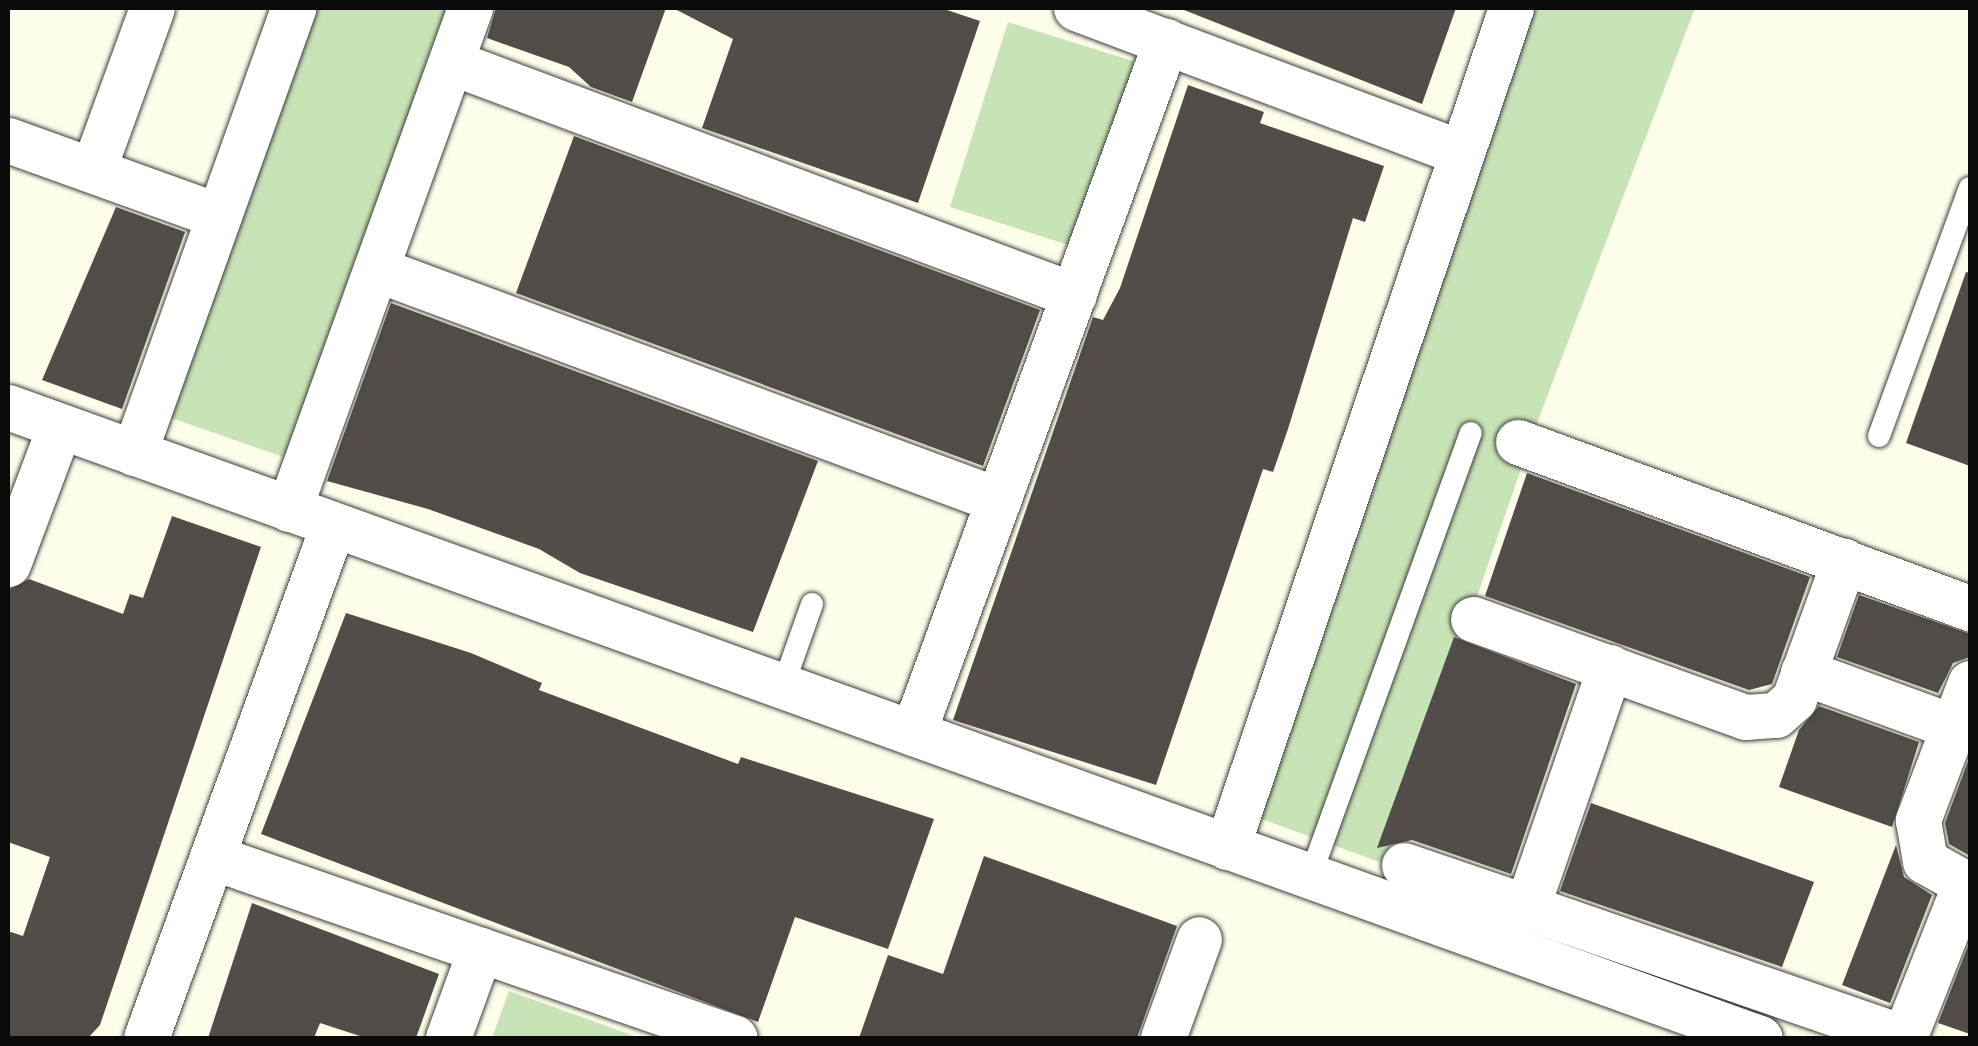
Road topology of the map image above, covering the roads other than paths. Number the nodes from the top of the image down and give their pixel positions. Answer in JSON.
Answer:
{"nodes":[{"id":1,"x":152,"y":8,"type":"edge"},
{"id":2,"x":293,"y":8,"type":"edge"},
{"id":3,"x":470,"y":8,"type":"edge"},
{"id":4,"x":1076,"y":8,"type":"edge"},
{"id":5,"x":1511,"y":8,"type":"edge"},
{"id":6,"x":1166,"y":42,"type":"junction"},
{"id":7,"x":451,"y":62,"type":"junction"},
{"id":8,"x":8,"y":140,"type":"edge"},
{"id":9,"x":1460,"y":152,"type":"junction"},
{"id":10,"x":93,"y":170,"type":"junction"},
{"id":11,"x":1970,"y":188,"type":"edge"},
{"id":12,"x":219,"y":216,"type":"junction"},
{"id":13,"x":376,"y":268,"type":"junction"},
{"id":14,"x":1074,"y":295,"type":"junction"},
{"id":15,"x":8,"y":407,"type":"edge"},
{"id":16,"x":60,"y":426,"type":"junction"},
{"id":17,"x":1471,"y":433,"type":"dead end"},
{"id":18,"x":1879,"y":436,"type":"dead end"},
{"id":19,"x":1518,"y":442,"type":"dead end"},
{"id":20,"x":134,"y":453,"type":"junction"},
{"id":21,"x":998,"y":500,"type":"junction"},
{"id":22,"x":289,"y":509,"type":"junction"},
{"id":23,"x":332,"y":524,"type":"junction"},
{"id":24,"x":1844,"y":561,"type":"junction"},
{"id":25,"x":8,"y":564,"type":"edge"},
{"id":26,"x":812,"y":604,"type":"dead end"},
{"id":27,"x":1970,"y":608,"type":"edge"},
{"id":28,"x":1473,"y":618,"type":"dead end"},
{"id":29,"x":1610,"y":667,"type":"junction"},
{"id":30,"x":1804,"y":672,"type":"junction"},
{"id":31,"x":1970,"y":683,"type":"edge"},
{"id":32,"x":783,"y":686,"type":"junction"},
{"id":33,"x":1954,"y":727,"type":"junction"},
{"id":34,"x":913,"y":733,"type":"junction"},
{"id":35,"x":1227,"y":847,"type":"junction"},
{"id":36,"x":212,"y":857,"type":"junction"},
{"id":37,"x":1404,"y":865,"type":"dead end"},
{"id":38,"x":1310,"y":876,"type":"junction"},
{"id":39,"x":1968,"y":885,"type":"edge"},
{"id":40,"x":1527,"y":907,"type":"junction"},
{"id":41,"x":1200,"y":939,"type":"dead end"},
{"id":42,"x":480,"y":950,"type":"junction"},
{"id":43,"x":146,"y":1038,"type":"edge"},
{"id":44,"x":448,"y":1038,"type":"edge"},
{"id":45,"x":735,"y":1038,"type":"edge"},
{"id":46,"x":1163,"y":1038,"type":"edge"},
{"id":47,"x":1760,"y":1038,"type":"edge"},
{"id":48,"x":1904,"y":1038,"type":"edge"}],
"edges":[{"from":1,"to":10,"type":"street"},
{"from":2,"to":12,"type":"street"},
{"from":3,"to":7,"type":"street"},
{"from":4,"to":6,"type":"street"},
{"from":5,"to":9,"type":"street"},
{"from":6,"to":9,"type":"street"},
{"from":6,"to":14,"type":"street"},
{"from":7,"to":13,"type":"street"},
{"from":7,"to":14,"type":"street"},
{"from":8,"to":10,"type":"street"},
{"from":9,"to":35,"type":"street"},
{"from":10,"to":12,"type":"street"},
{"from":11,"to":18,"type":"lane"},
{"from":12,"to":20,"type":"street"},
{"from":13,"to":21,"type":"street"},
{"from":13,"to":22,"type":"street"},
{"from":14,"to":21,"type":"street"},
{"from":15,"to":16,"type":"street"},
{"from":16,"to":20,"type":"street"},
{"from":16,"to":25,"type":"street"},
{"from":17,"to":38,"type":"lane"},
{"from":19,"to":24,"type":"street"},
{"from":20,"to":22,"type":"street"},
{"from":21,"to":34,"type":"street"},
{"from":22,"to":23,"type":"street"},
{"from":23,"to":32,"type":"street"},
{"from":23,"to":36,"type":"street"},
{"from":24,"to":27,"type":"street"},
{"from":24,"to":30,"type":"street"},
{"from":26,"to":32,"type":"lane"},
{"from":28,"to":29,"type":"street"},
{"from":29,"to":30,"type":"street"},
{"from":29,"to":40,"type":"street"},
{"from":30,"to":33,"type":"street"},
{"from":31,"to":33,"type":"street"},
{"from":32,"to":34,"type":"street"},
{"from":33,"to":39,"type":"street"},
{"from":34,"to":35,"type":"street"},
{"from":35,"to":38,"type":"street"},
{"from":36,"to":42,"type":"street"},
{"from":36,"to":43,"type":"street"},
{"from":37,"to":40,"type":"street"},
{"from":38,"to":47,"type":"street"},
{"from":39,"to":48,"type":"street"},
{"from":40,"to":48,"type":"street"},
{"from":41,"to":46,"type":"street"},
{"from":42,"to":44,"type":"street"},
{"from":42,"to":45,"type":"street"}]}
